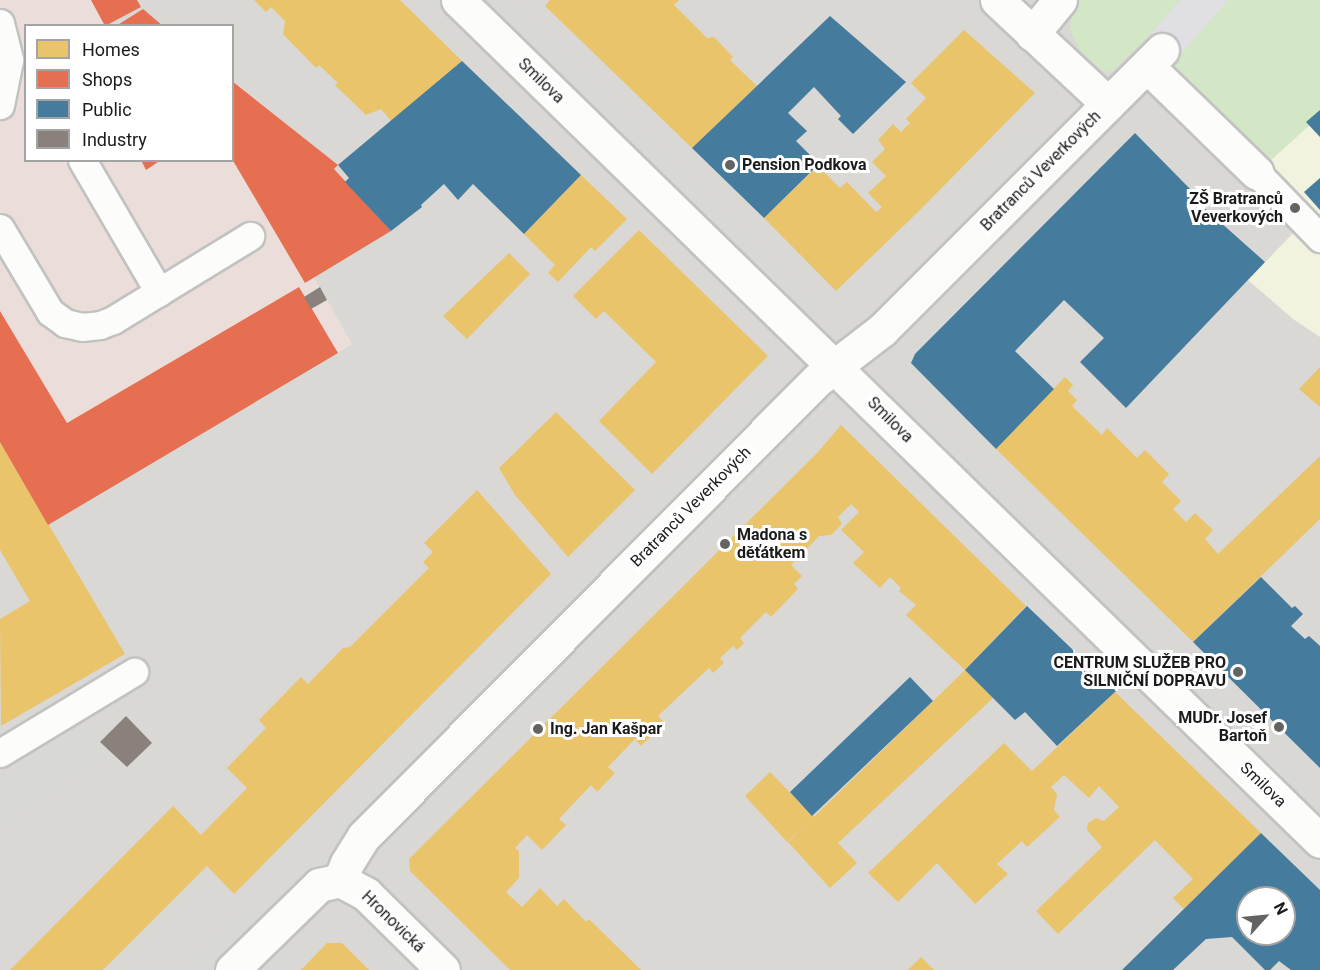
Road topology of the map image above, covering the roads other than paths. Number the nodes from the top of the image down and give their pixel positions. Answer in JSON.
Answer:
{"nodes":[{"id":1,"x":459,"y":0,"type":"edge"},
{"id":2,"x":997,"y":0,"type":"edge"},
{"id":3,"x":1060,"y":0,"type":"edge"},
{"id":4,"x":0,"y":22,"type":"edge"},
{"id":5,"x":1032,"y":34,"type":"junction"},
{"id":6,"x":24,"y":61,"type":"edge"},
{"id":7,"x":1108,"y":104,"type":"junction"},
{"id":8,"x":0,"y":105,"type":"edge"},
{"id":9,"x":83,"y":162,"type":"edge"},
{"id":10,"x":1257,"y":173,"type":"joint"},
{"id":11,"x":0,"y":228,"type":"edge"},
{"id":12,"x":250,"y":236,"type":"dead end"},
{"id":13,"x":1320,"y":238,"type":"edge"},
{"id":14,"x":159,"y":292,"type":"junction"},
{"id":15,"x":834,"y":366,"type":"junction"},
{"id":16,"x":134,"y":672,"type":"dead end"},
{"id":17,"x":0,"y":753,"type":"edge"},
{"id":18,"x":1320,"y":841,"type":"edge"},
{"id":19,"x":340,"y":880,"type":"junction"},
{"id":20,"x":232,"y":970,"type":"edge"},
{"id":21,"x":443,"y":970,"type":"edge"}],
"edges":[{"from":1,"to":15,"type":"street","name":"Smilova"},
{"from":2,"to":5,"type":"street"},
{"from":3,"to":5,"type":"street"},
{"from":4,"to":6,"type":"lane"},
{"from":4,"to":8,"type":"lane"},
{"from":5,"to":7,"type":"street"},
{"from":7,"to":10,"type":"street","name":"Bratranců Veverkových"},
{"from":7,"to":15,"type":"street","name":"Bratranců Veverkových"},
{"from":9,"to":14,"type":"lane"},
{"from":10,"to":13,"type":"lane"},
{"from":11,"to":14,"type":"lane"},
{"from":12,"to":14,"type":"lane"},
{"from":15,"to":18,"type":"street","name":"Smilova"},
{"from":15,"to":19,"type":"street","name":"Bratranců Veverkových"},
{"from":16,"to":17,"type":"lane"},
{"from":19,"to":20,"type":"street"},
{"from":19,"to":21,"type":"street","name":"Hronovická"}]}
